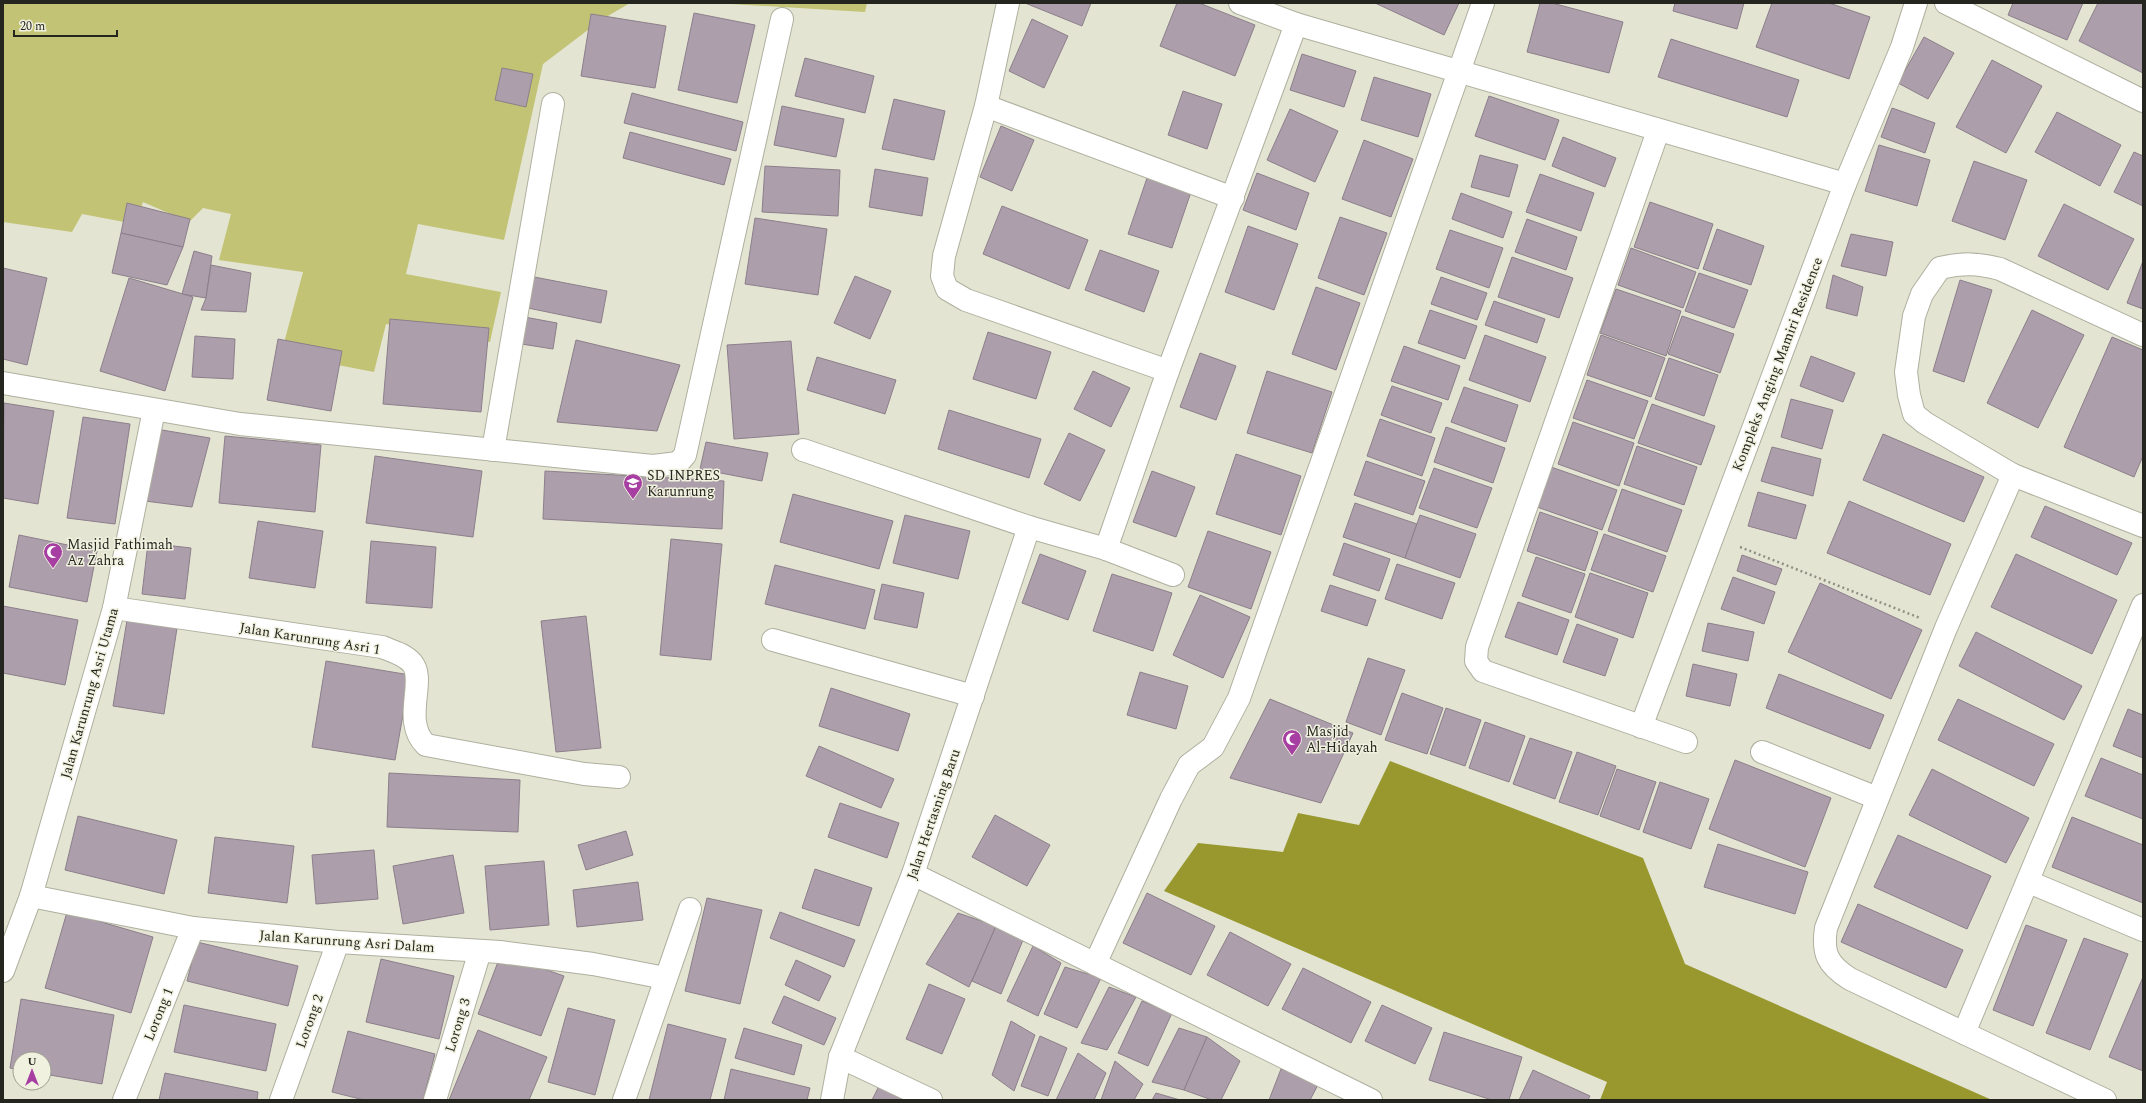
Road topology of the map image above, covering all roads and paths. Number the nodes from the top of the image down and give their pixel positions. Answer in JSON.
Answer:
{"nodes":[{"id":1,"x":1008,"y":3,"type":"edge"},
{"id":2,"x":1240,"y":3,"type":"edge"},
{"id":3,"x":1483,"y":3,"type":"edge"},
{"id":4,"x":1916,"y":3,"type":"edge"},
{"id":5,"x":1946,"y":3,"type":"edge"},
{"id":6,"x":782,"y":19,"type":"dead end"},
{"id":7,"x":1296,"y":24,"type":"junction"},
{"id":8,"x":1458,"y":72,"type":"junction"},
{"id":9,"x":2143,"y":101,"type":"edge"},
{"id":10,"x":553,"y":104,"type":"dead end"},
{"id":11,"x":986,"y":106,"type":"junction"},
{"id":12,"x":1658,"y":131,"type":"junction"},
{"id":13,"x":1845,"y":184,"type":"junction"},
{"id":14,"x":1233,"y":198,"type":"junction"},
{"id":15,"x":2143,"y":335,"type":"edge"},
{"id":16,"x":1168,"y":371,"type":"junction"},
{"id":17,"x":3,"y":383,"type":"edge"},
{"id":18,"x":154,"y":410,"type":"junction"},
{"id":19,"x":493,"y":450,"type":"junction"},
{"id":20,"x":803,"y":450,"type":"dead end"},
{"id":21,"x":2013,"y":475,"type":"junction"},
{"id":22,"x":2143,"y":526,"type":"edge"},
{"id":23,"x":1029,"y":527,"type":"junction"},
{"id":24,"x":1712,"y":535,"type":"junction"},
{"id":25,"x":1106,"y":549,"type":"junction"},
{"id":26,"x":1173,"y":576,"type":"dead end"},
{"id":27,"x":2143,"y":605,"type":"edge"},
{"id":28,"x":114,"y":608,"type":"junction"},
{"id":29,"x":1946,"y":628,"type":"junction"},
{"id":30,"x":773,"y":640,"type":"dead end"},
{"id":31,"x":973,"y":696,"type":"junction"},
{"id":32,"x":1640,"y":727,"type":"junction"},
{"id":33,"x":1686,"y":742,"type":"dead end"},
{"id":34,"x":1762,"y":752,"type":"dead end"},
{"id":35,"x":619,"y":777,"type":"dead end"},
{"id":36,"x":1878,"y":798,"type":"junction"},
{"id":37,"x":913,"y":874,"type":"junction"},
{"id":38,"x":2029,"y":882,"type":"junction"},
{"id":39,"x":30,"y":896,"type":"junction"},
{"id":40,"x":690,"y":909,"type":"dead end"},
{"id":41,"x":193,"y":928,"type":"junction"},
{"id":42,"x":2143,"y":930,"type":"edge"},
{"id":43,"x":338,"y":942,"type":"junction"},
{"id":44,"x":480,"y":951,"type":"junction"},
{"id":45,"x":1095,"y":964,"type":"junction"},
{"id":46,"x":3,"y":971,"type":"edge"},
{"id":47,"x":665,"y":978,"type":"junction"},
{"id":48,"x":1964,"y":1033,"type":"junction"},
{"id":49,"x":840,"y":1057,"type":"junction"},
{"id":50,"x":124,"y":1100,"type":"edge"},
{"id":51,"x":281,"y":1100,"type":"edge"},
{"id":52,"x":435,"y":1100,"type":"edge"},
{"id":53,"x":624,"y":1100,"type":"edge"},
{"id":54,"x":832,"y":1100,"type":"edge"},
{"id":55,"x":932,"y":1100,"type":"edge"},
{"id":56,"x":1371,"y":1100,"type":"edge"},
{"id":57,"x":2105,"y":1100,"type":"edge"}],
"edges":[{"from":1,"to":11,"type":"street"},
{"from":2,"to":7,"type":"street"},
{"from":3,"to":8,"type":"street"},
{"from":4,"to":13,"type":"street","name":"Kompleks Anging Mamiri Residence"},
{"from":5,"to":9,"type":"street"},
{"from":6,"to":19,"type":"street"},
{"from":7,"to":8,"type":"street"},
{"from":7,"to":14,"type":"street"},
{"from":8,"to":12,"type":"street"},
{"from":8,"to":45,"type":"street"},
{"from":10,"to":19,"type":"street"},
{"from":11,"to":14,"type":"street"},
{"from":11,"to":16,"type":"street"},
{"from":12,"to":13,"type":"street"},
{"from":12,"to":32,"type":"street"},
{"from":13,"to":24,"type":"street","name":"Kompleks Anging Mamiri Residence"},
{"from":14,"to":16,"type":"street"},
{"from":15,"to":21,"type":"street"},
{"from":16,"to":25,"type":"street"},
{"from":17,"to":18,"type":"street"},
{"from":18,"to":19,"type":"street"},
{"from":18,"to":28,"type":"street","name":"Jalan Karunrung Asri Utama"},
{"from":20,"to":23,"type":"street"},
{"from":21,"to":22,"type":"street"},
{"from":21,"to":29,"type":"street"},
{"from":23,"to":25,"type":"street"},
{"from":23,"to":31,"type":"street","name":"Jalan Hertasning Baru"},
{"from":24,"to":29,"type":"path"},
{"from":24,"to":32,"type":"street","name":"Kompleks Anging Mamiri Residence"},
{"from":25,"to":26,"type":"street"},
{"from":27,"to":38,"type":"street"},
{"from":28,"to":35,"type":"street","name":"Jalan Karunrung Asri 1"},
{"from":28,"to":39,"type":"street","name":"Jalan Karunrung Asri Utama"},
{"from":29,"to":36,"type":"street"},
{"from":30,"to":31,"type":"street"},
{"from":31,"to":37,"type":"street","name":"Jalan Hertasning Baru"},
{"from":32,"to":33,"type":"street"},
{"from":34,"to":36,"type":"street"},
{"from":36,"to":48,"type":"street"},
{"from":37,"to":45,"type":"street"},
{"from":37,"to":49,"type":"street","name":"Jalan Hertasning Baru"},
{"from":38,"to":42,"type":"street"},
{"from":38,"to":48,"type":"street"},
{"from":39,"to":41,"type":"street","name":"Jalan Karunrung Asri Dalam"},
{"from":39,"to":46,"type":"street","name":"Jalan Karunrung Asri Utama"},
{"from":40,"to":47,"type":"street"},
{"from":41,"to":43,"type":"street","name":"Jalan Karunrung Asri Dalam"},
{"from":41,"to":50,"type":"street","name":"Lorong 1"},
{"from":43,"to":44,"type":"street","name":"Jalan Karunrung Asri Dalam"},
{"from":43,"to":51,"type":"street","name":"Lorong 2"},
{"from":44,"to":47,"type":"street","name":"Jalan Karunrung Asri Dalam"},
{"from":44,"to":52,"type":"street","name":"Lorong 3"},
{"from":45,"to":56,"type":"street"},
{"from":47,"to":53,"type":"street"},
{"from":48,"to":57,"type":"street"},
{"from":49,"to":54,"type":"street","name":"Jalan Hertasning Baru"},
{"from":49,"to":55,"type":"street"}]}
